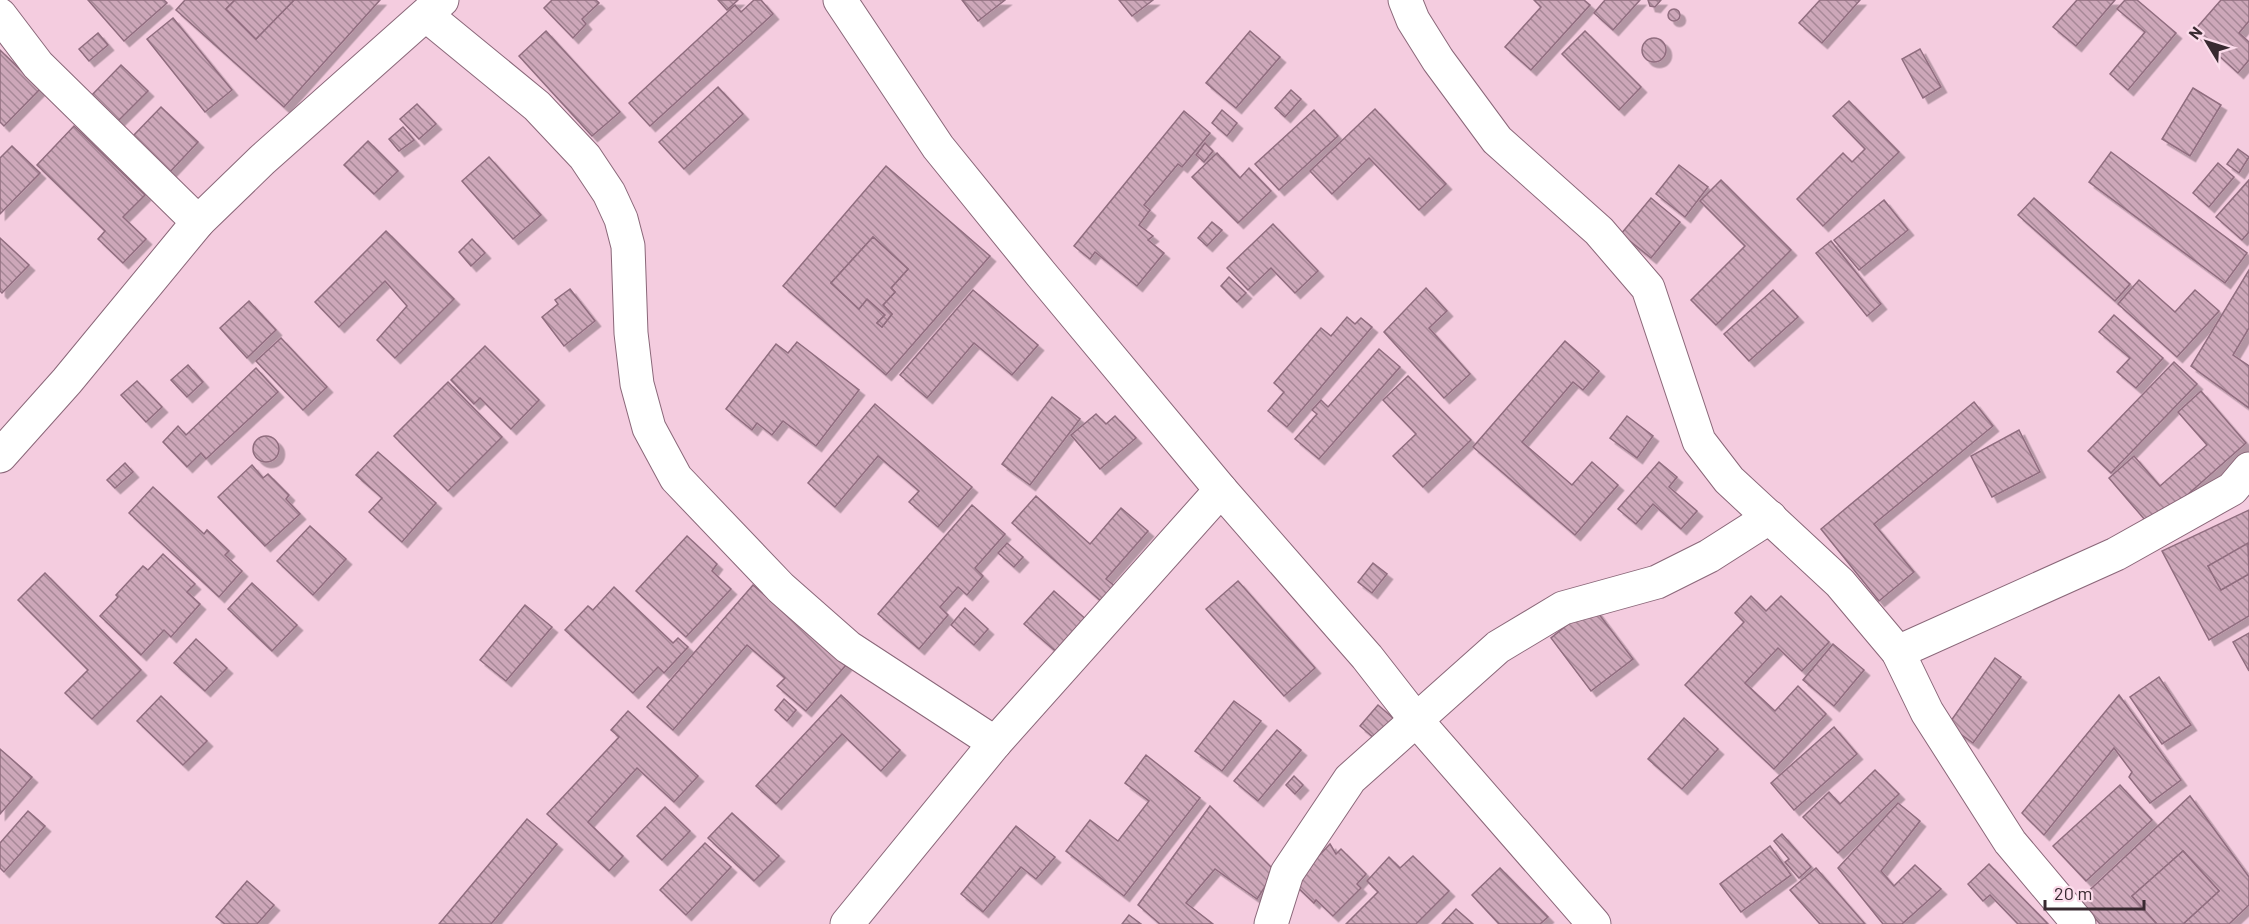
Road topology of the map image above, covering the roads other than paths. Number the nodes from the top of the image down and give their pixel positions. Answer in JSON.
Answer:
{"nodes":[{"id":1,"x":840,"y":0,"type":"edge"},
{"id":2,"x":1405,"y":0,"type":"edge"},
{"id":3,"x":434,"y":7,"type":"edge"},
{"id":4,"x":0,"y":15,"type":"edge"},
{"id":5,"x":198,"y":222,"type":"junction"},
{"id":6,"x":0,"y":456,"type":"edge"},
{"id":7,"x":2249,"y":469,"type":"edge"},
{"id":8,"x":1221,"y":490,"type":"junction"},
{"id":9,"x":1770,"y":517,"type":"junction"},
{"id":10,"x":1898,"y":652,"type":"junction"},
{"id":11,"x":1417,"y":721,"type":"junction"},
{"id":12,"x":995,"y":743,"type":"junction"},
{"id":13,"x":847,"y":924,"type":"edge"},
{"id":14,"x":1271,"y":924,"type":"edge"},
{"id":15,"x":1594,"y":924,"type":"edge"},
{"id":16,"x":2079,"y":924,"type":"edge"}],
"edges":[{"from":1,"to":8,"type":"street"},
{"from":2,"to":9,"type":"street"},
{"from":3,"to":5,"type":"street"},
{"from":3,"to":12,"type":"street"},
{"from":4,"to":5,"type":"street"},
{"from":5,"to":6,"type":"street"},
{"from":7,"to":10,"type":"street"},
{"from":8,"to":11,"type":"street"},
{"from":8,"to":12,"type":"street"},
{"from":9,"to":10,"type":"street"},
{"from":9,"to":11,"type":"street"},
{"from":10,"to":16,"type":"street"},
{"from":11,"to":14,"type":"street"},
{"from":11,"to":15,"type":"street"},
{"from":12,"to":13,"type":"street"}]}
